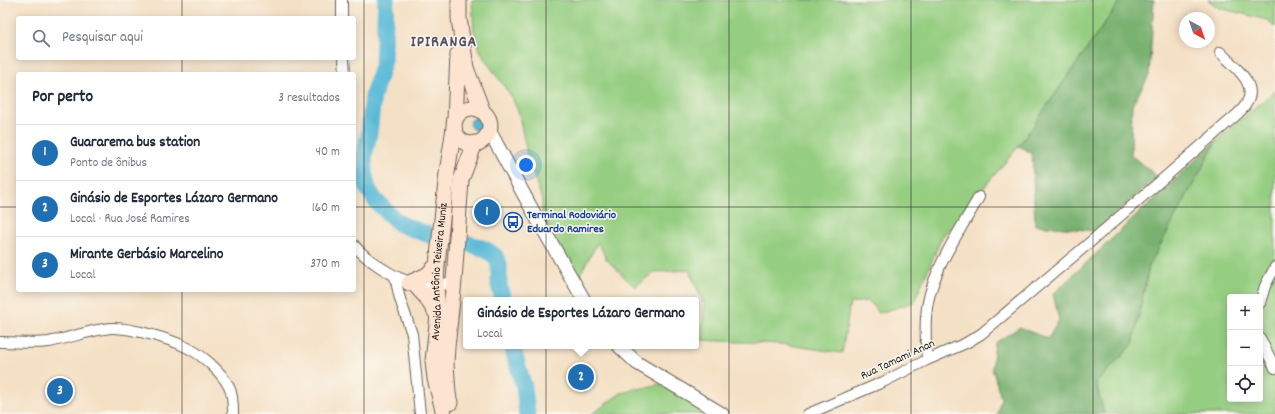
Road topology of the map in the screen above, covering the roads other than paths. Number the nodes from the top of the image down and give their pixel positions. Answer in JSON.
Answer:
{"nodes":[{"id":1,"x":342,"y":0,"type":"edge"},
{"id":2,"x":459,"y":0,"type":"edge"},
{"id":3,"x":342,"y":16,"type":"edge"},
{"id":4,"x":460,"y":25,"type":"junction"},
{"id":5,"x":1220,"y":52,"type":"dead end"},
{"id":6,"x":344,"y":60,"type":"edge"},
{"id":7,"x":345,"y":72,"type":"edge"},
{"id":8,"x":482,"y":110,"type":"junction"},
{"id":9,"x":454,"y":124,"type":"junction"},
{"id":10,"x":489,"y":130,"type":"junction"},
{"id":11,"x":475,"y":143,"type":"junction"},
{"id":12,"x":979,"y":197,"type":"dead end"},
{"id":13,"x":356,"y":247,"type":"edge"},
{"id":14,"x":437,"y":265,"type":"junction"},
{"id":15,"x":1275,"y":267,"type":"edge"},
{"id":16,"x":406,"y":281,"type":"junction"},
{"id":17,"x":454,"y":281,"type":"junction"},
{"id":18,"x":436,"y":286,"type":"junction"},
{"id":19,"x":1263,"y":294,"type":"edge"},
{"id":20,"x":582,"y":297,"type":"edge"},
{"id":21,"x":438,"y":315,"type":"junction"},
{"id":22,"x":0,"y":342,"type":"edge"},
{"id":23,"x":1263,"y":344,"type":"edge"},
{"id":24,"x":623,"y":349,"type":"edge"},
{"id":25,"x":927,"y":360,"type":"junction"},
{"id":26,"x":1275,"y":368,"type":"edge"},
{"id":27,"x":233,"y":414,"type":"edge"},
{"id":28,"x":420,"y":414,"type":"edge"},
{"id":29,"x":444,"y":414,"type":"edge"},
{"id":30,"x":452,"y":414,"type":"edge"},
{"id":31,"x":722,"y":414,"type":"edge"},
{"id":32,"x":808,"y":414,"type":"edge"}],
"edges":[{"from":1,"to":3,"type":"street"},
{"from":2,"to":4,"type":"main road","name":"Avenida Antônio Teixeira Muniz"},
{"from":4,"to":8,"type":"main road","name":"Avenida Antônio Teixeira Muniz"},
{"from":4,"to":9,"type":"main road","name":"Avenida Antônio Teixeira Muniz"},
{"from":5,"to":25,"type":"street","name":"Rua Tamami Anan"},
{"from":6,"to":7,"type":"street"},
{"from":8,"to":9,"type":"main road"},
{"from":8,"to":10,"type":"main road","name":"Avenida Antônio Teixeira Muniz"},
{"from":9,"to":11,"type":"main road"},
{"from":9,"to":14,"type":"main road","name":"Avenida Antônio Teixeira Muniz"},
{"from":10,"to":11,"type":"main road","name":"Avenida Antônio Teixeira Muniz"},
{"from":10,"to":20,"type":"street"},
{"from":11,"to":17,"type":"main road","name":"Avenida Antônio Teixeira Muniz"},
{"from":12,"to":25,"type":"street"},
{"from":13,"to":16,"type":"street"},
{"from":14,"to":16,"type":"main road"},
{"from":14,"to":18,"type":"main road","name":"Avenida Antônio Teixeira Muniz"},
{"from":15,"to":19,"type":"street"},
{"from":16,"to":18,"type":"street"},
{"from":16,"to":21,"type":"main road"},
{"from":16,"to":28,"type":"street"},
{"from":17,"to":18,"type":"street"},
{"from":17,"to":30,"type":"main road","name":"Avenida Antônio Teixeira Muniz"},
{"from":18,"to":21,"type":"main road","name":"Avenida Antônio Teixeira Muniz"},
{"from":21,"to":29,"type":"main road","name":"Avenida Antônio Teixeira Muniz"},
{"from":22,"to":27,"type":"street"},
{"from":23,"to":26,"type":"street"},
{"from":24,"to":31,"type":"street"},
{"from":25,"to":32,"type":"street","name":"Rua Tamami Anan"}]}
